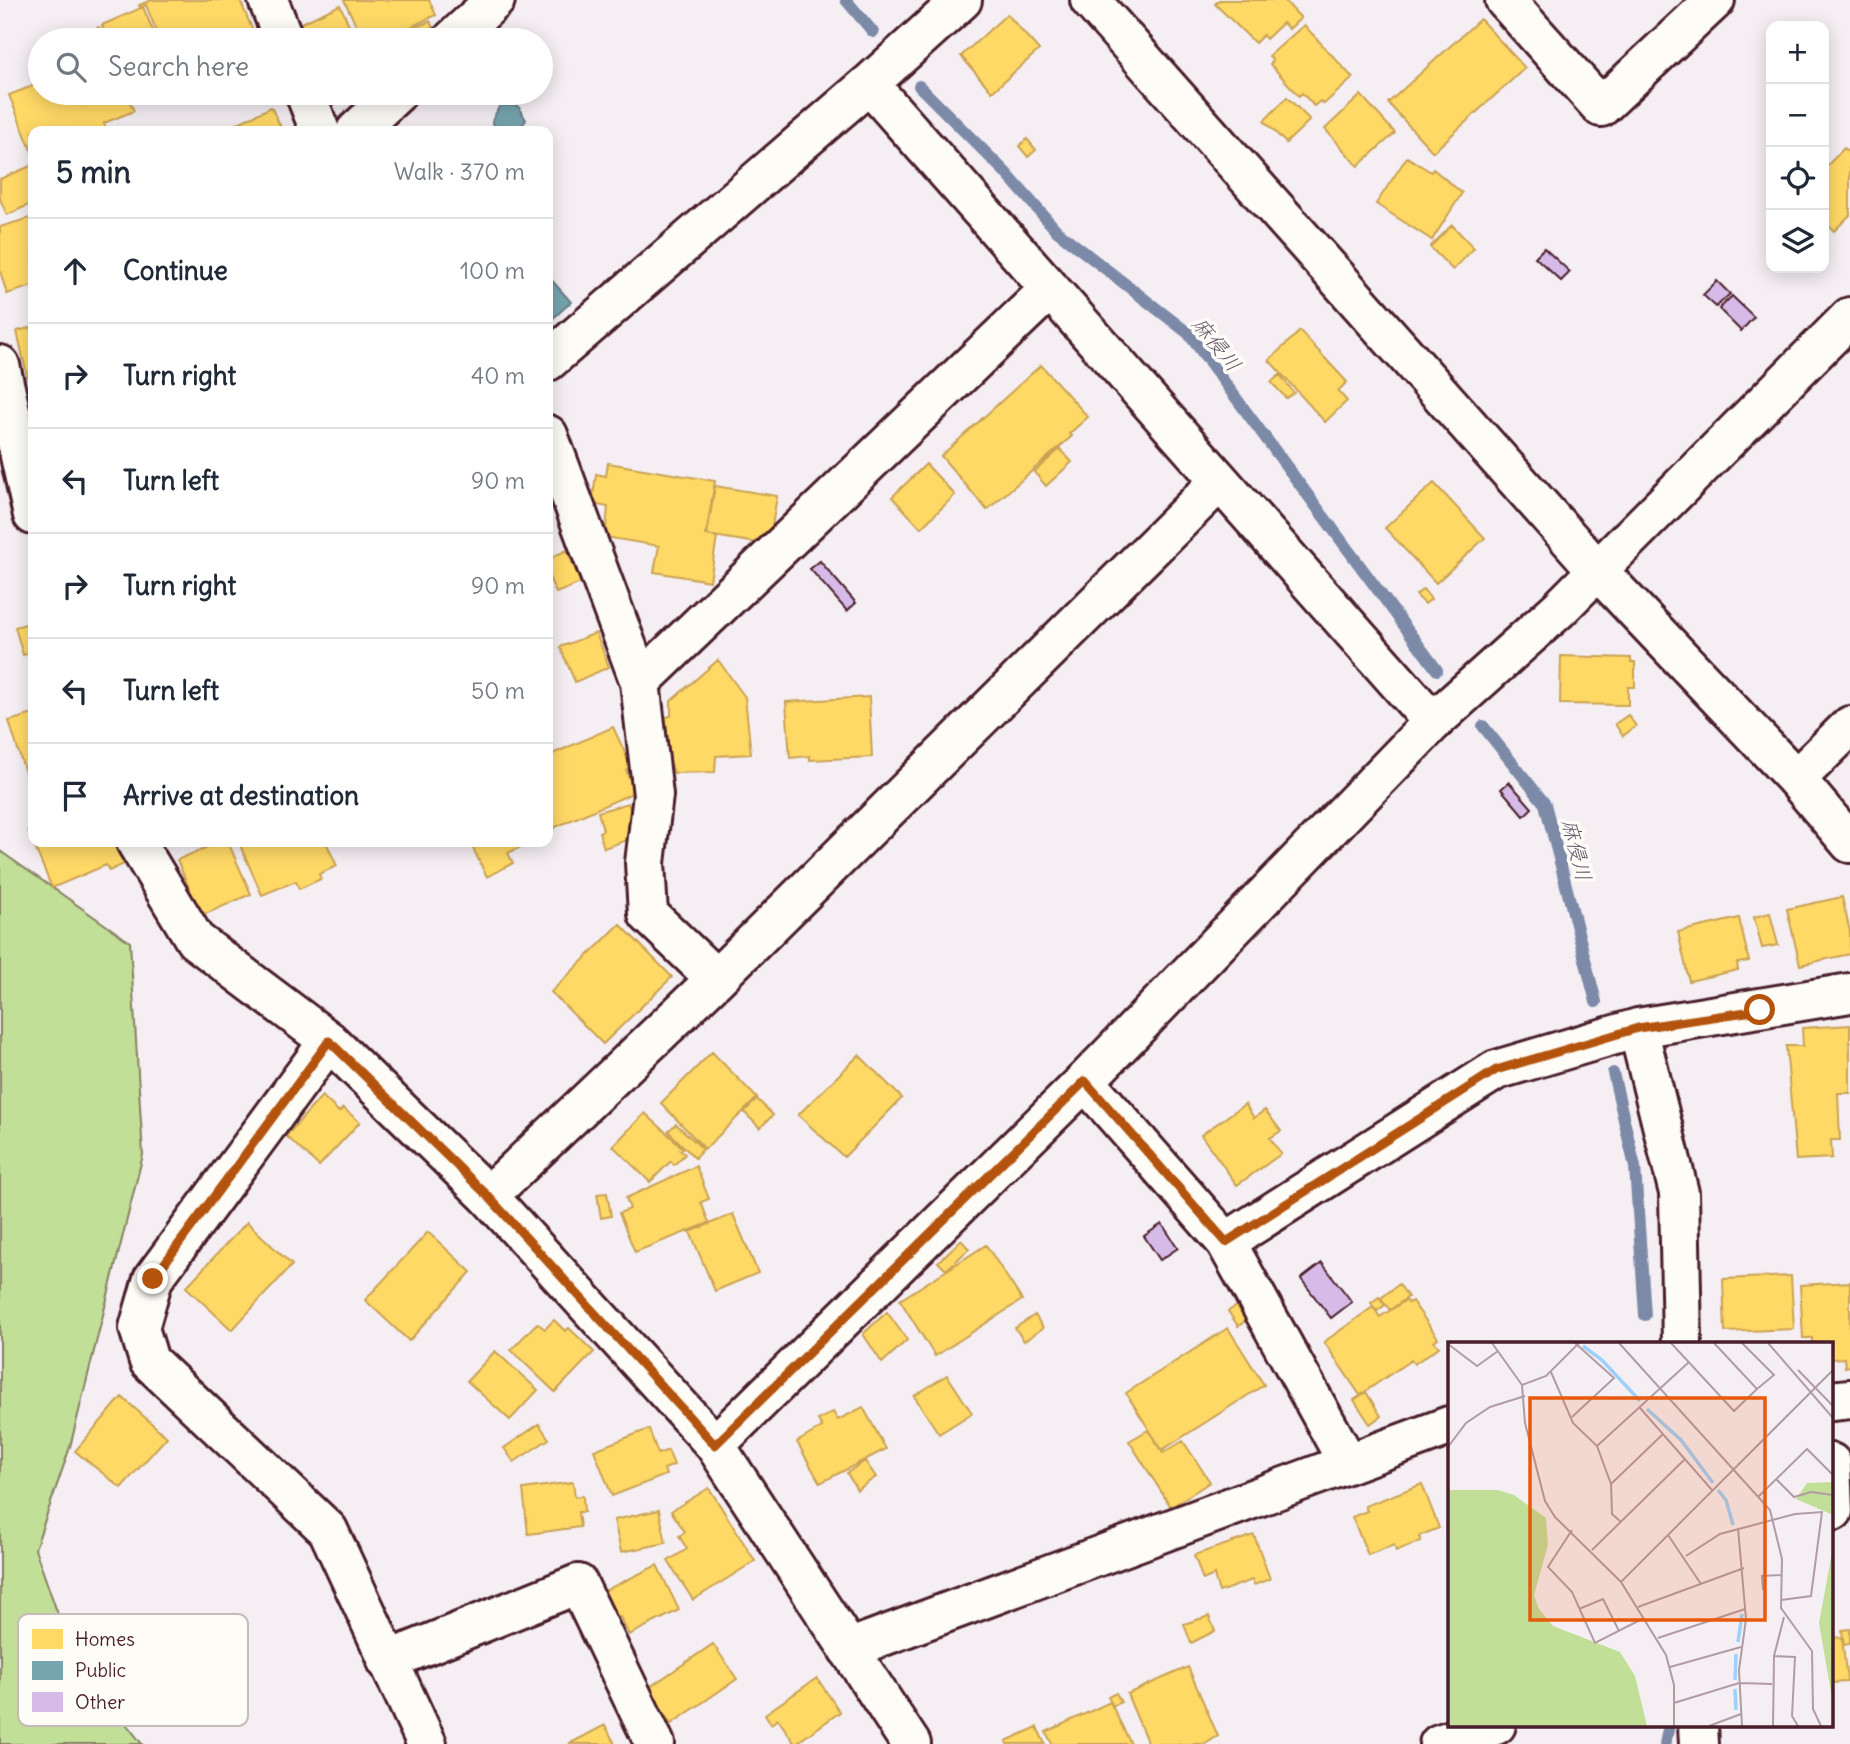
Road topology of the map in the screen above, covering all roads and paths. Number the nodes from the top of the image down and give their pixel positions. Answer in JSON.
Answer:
{"nodes":[{"id":1,"x":268,"y":0,"type":"edge"},
{"id":2,"x":495,"y":0,"type":"edge"},
{"id":3,"x":962,"y":0,"type":"edge"},
{"id":4,"x":1090,"y":0,"type":"edge"},
{"id":5,"x":1505,"y":0,"type":"edge"},
{"id":6,"x":1715,"y":0,"type":"edge"},
{"id":7,"x":279,"y":28,"type":"edge"},
{"id":8,"x":465,"y":28,"type":"edge"},
{"id":9,"x":869,"y":84,"type":"junction"},
{"id":10,"x":310,"y":105,"type":"edge"},
{"id":11,"x":384,"y":105,"type":"edge"},
{"id":12,"x":318,"y":126,"type":"edge"},
{"id":13,"x":361,"y":126,"type":"edge"},
{"id":14,"x":1050,"y":289,"type":"junction"},
{"id":15,"x":1850,"y":317,"type":"edge"},
{"id":16,"x":553,"y":357,"type":"edge"},
{"id":17,"x":0,"y":365,"type":"edge"},
{"id":18,"x":553,"y":448,"type":"edge"},
{"id":19,"x":1220,"y":481,"type":"junction"},
{"id":20,"x":28,"y":492,"type":"edge"},
{"id":21,"x":1598,"y":571,"type":"junction"},
{"id":22,"x":640,"y":682,"type":"junction"},
{"id":23,"x":1433,"y":722,"type":"junction"},
{"id":24,"x":1850,"y":726,"type":"edge"},
{"id":25,"x":1796,"y":779,"type":"junction"},
{"id":26,"x":1850,"y":844,"type":"edge"},
{"id":27,"x":139,"y":847,"type":"edge"},
{"id":28,"x":716,"y":979,"type":"junction"},
{"id":29,"x":1850,"y":993,"type":"edge"},
{"id":30,"x":1638,"y":1028,"type":"junction"},
{"id":31,"x":329,"y":1041,"type":"junction"},
{"id":32,"x":1085,"y":1081,"type":"junction"},
{"id":33,"x":488,"y":1196,"type":"junction"},
{"id":34,"x":1226,"y":1242,"type":"junction"},
{"id":35,"x":1679,"y":1342,"type":"edge"},
{"id":36,"x":1850,"y":1399,"type":"edge"},
{"id":37,"x":1832,"y":1401,"type":"edge"},
{"id":38,"x":1448,"y":1426,"type":"edge"},
{"id":39,"x":715,"y":1445,"type":"junction"},
{"id":40,"x":1348,"y":1463,"type":"junction"},
{"id":41,"x":1832,"y":1487,"type":"edge"},
{"id":42,"x":1833,"y":1511,"type":"dead end"},
{"id":43,"x":848,"y":1649,"type":"junction"},
{"id":44,"x":387,"y":1661,"type":"junction"},
{"id":45,"x":1493,"y":1726,"type":"edge"},
{"id":46,"x":1698,"y":1726,"type":"edge"},
{"id":47,"x":895,"y":1739,"type":"edge"},
{"id":48,"x":427,"y":1744,"type":"edge"},
{"id":49,"x":656,"y":1744,"type":"edge"},
{"id":50,"x":1438,"y":1744,"type":"edge"},
{"id":51,"x":1699,"y":1744,"type":"edge"}],
"edges":[{"from":1,"to":7,"type":"street"},
{"from":2,"to":8,"type":"street"},
{"from":3,"to":9,"type":"street"},
{"from":4,"to":21,"type":"street"},
{"from":5,"to":6,"type":"street"},
{"from":9,"to":14,"type":"street"},
{"from":9,"to":16,"type":"street"},
{"from":10,"to":12,"type":"street"},
{"from":11,"to":13,"type":"street"},
{"from":14,"to":19,"type":"street"},
{"from":14,"to":22,"type":"street"},
{"from":15,"to":21,"type":"street"},
{"from":17,"to":20,"type":"street"},
{"from":18,"to":22,"type":"street"},
{"from":19,"to":23,"type":"street"},
{"from":19,"to":28,"type":"street"},
{"from":21,"to":23,"type":"street"},
{"from":21,"to":25,"type":"street"},
{"from":22,"to":28,"type":"street"},
{"from":23,"to":32,"type":"street"},
{"from":24,"to":25,"type":"street"},
{"from":25,"to":26,"type":"street"},
{"from":27,"to":31,"type":"street"},
{"from":28,"to":33,"type":"street"},
{"from":29,"to":30,"type":"street"},
{"from":30,"to":34,"type":"street"},
{"from":30,"to":35,"type":"street"},
{"from":31,"to":33,"type":"street"},
{"from":31,"to":44,"type":"street"},
{"from":32,"to":34,"type":"street"},
{"from":32,"to":39,"type":"street"},
{"from":33,"to":39,"type":"street"},
{"from":34,"to":40,"type":"street"},
{"from":36,"to":37,"type":"street"},
{"from":38,"to":40,"type":"street"},
{"from":39,"to":43,"type":"street"},
{"from":40,"to":43,"type":"street"},
{"from":41,"to":42,"type":"street"},
{"from":43,"to":47,"type":"street"},
{"from":44,"to":48,"type":"street"},
{"from":44,"to":49,"type":"street"},
{"from":45,"to":50,"type":"street"},
{"from":46,"to":51,"type":"street"}]}
